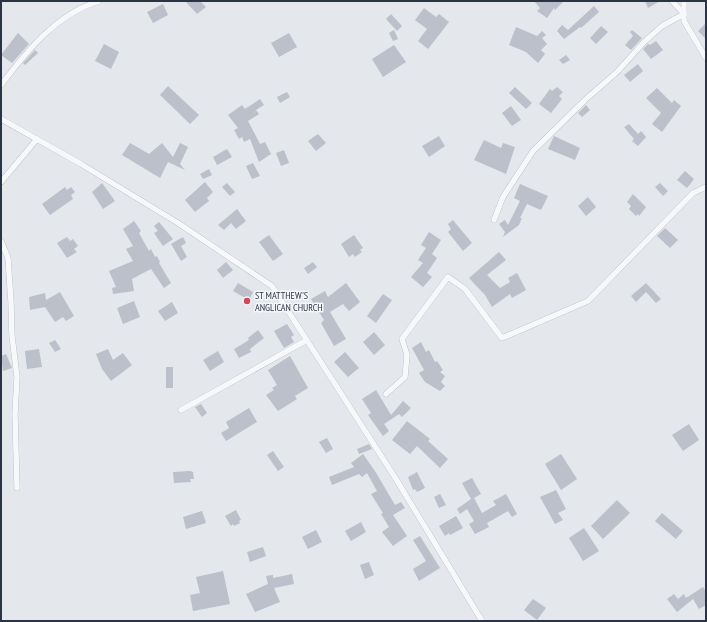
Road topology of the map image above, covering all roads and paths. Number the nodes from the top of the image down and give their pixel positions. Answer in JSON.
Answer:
{"nodes":[{"id":1,"x":99,"y":1,"type":"edge"},
{"id":2,"x":672,"y":1,"type":"edge"},
{"id":3,"x":684,"y":1,"type":"edge"},
{"id":4,"x":684,"y":14,"type":"junction"},
{"id":5,"x":706,"y":58,"type":"edge"},
{"id":6,"x":1,"y":85,"type":"edge"},
{"id":7,"x":1,"y":119,"type":"edge"},
{"id":8,"x":37,"y":139,"type":"junction"},
{"id":9,"x":1,"y":182,"type":"edge"},
{"id":10,"x":706,"y":187,"type":"edge"},
{"id":11,"x":494,"y":220,"type":"dead end"},
{"id":12,"x":1,"y":241,"type":"edge"},
{"id":13,"x":307,"y":340,"type":"junction"},
{"id":14,"x":386,"y":394,"type":"dead end"},
{"id":15,"x":180,"y":410,"type":"dead end"},
{"id":16,"x":17,"y":488,"type":"dead end"},
{"id":17,"x":482,"y":621,"type":"edge"}],
"edges":[{"from":1,"to":6,"type":"street"},
{"from":2,"to":4,"type":"street"},
{"from":3,"to":4,"type":"street"},
{"from":4,"to":5,"type":"street"},
{"from":4,"to":11,"type":"street"},
{"from":7,"to":8,"type":"street"},
{"from":8,"to":9,"type":"street"},
{"from":8,"to":13,"type":"street"},
{"from":10,"to":14,"type":"street"},
{"from":12,"to":16,"type":"street"},
{"from":13,"to":15,"type":"street"},
{"from":13,"to":17,"type":"street"}]}
